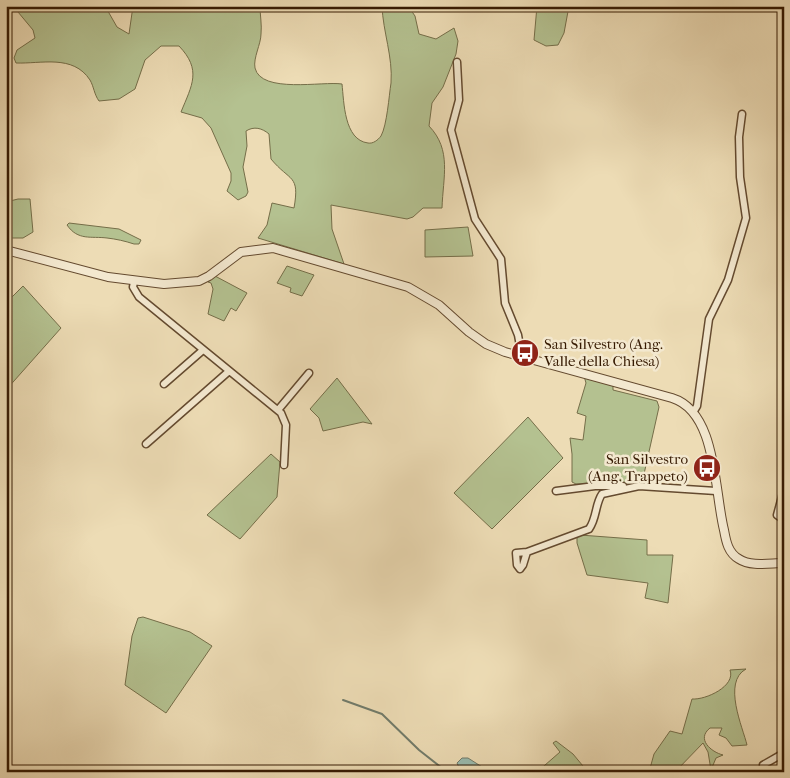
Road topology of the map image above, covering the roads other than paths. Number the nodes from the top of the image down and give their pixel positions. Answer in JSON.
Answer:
{"nodes":[{"id":1,"x":457,"y":62,"type":"dead end"},
{"id":2,"x":742,"y":114,"type":"dead end"},
{"id":3,"x":6,"y":250,"type":"edge"},
{"id":4,"x":134,"y":282,"type":"junction"},
{"id":5,"x":203,"y":350,"type":"junction"},
{"id":6,"x":522,"y":357,"type":"junction"},
{"id":7,"x":228,"y":372,"type":"junction"},
{"id":8,"x":309,"y":373,"type":"dead end"},
{"id":9,"x":164,"y":384,"type":"dead end"},
{"id":10,"x":278,"y":410,"type":"junction"},
{"id":11,"x":694,"y":411,"type":"junction"},
{"id":12,"x":146,"y":444,"type":"dead end"},
{"id":13,"x":284,"y":465,"type":"dead end"},
{"id":14,"x":639,"y":486,"type":"junction"},
{"id":15,"x":784,"y":489,"type":"edge"},
{"id":16,"x":716,"y":490,"type":"junction"},
{"id":17,"x":556,"y":491,"type":"dead end"},
{"id":18,"x":784,"y":520,"type":"edge"},
{"id":19,"x":527,"y":552,"type":"dead end"},
{"id":20,"x":784,"y":563,"type":"edge"},
{"id":21,"x":784,"y":753,"type":"edge"},
{"id":22,"x":764,"y":772,"type":"edge"}],
"edges":[{"from":1,"to":6,"type":"street"},
{"from":2,"to":11,"type":"street"},
{"from":3,"to":4,"type":"street"},
{"from":4,"to":5,"type":"street"},
{"from":4,"to":6,"type":"street"},
{"from":5,"to":7,"type":"street"},
{"from":5,"to":9,"type":"street"},
{"from":6,"to":11,"type":"street"},
{"from":7,"to":10,"type":"street"},
{"from":7,"to":12,"type":"street"},
{"from":8,"to":10,"type":"street"},
{"from":10,"to":13,"type":"street"},
{"from":11,"to":16,"type":"street"},
{"from":14,"to":16,"type":"street"},
{"from":14,"to":17,"type":"street"},
{"from":14,"to":19,"type":"street"},
{"from":15,"to":18,"type":"street"},
{"from":16,"to":20,"type":"street"},
{"from":21,"to":22,"type":"street"}]}
